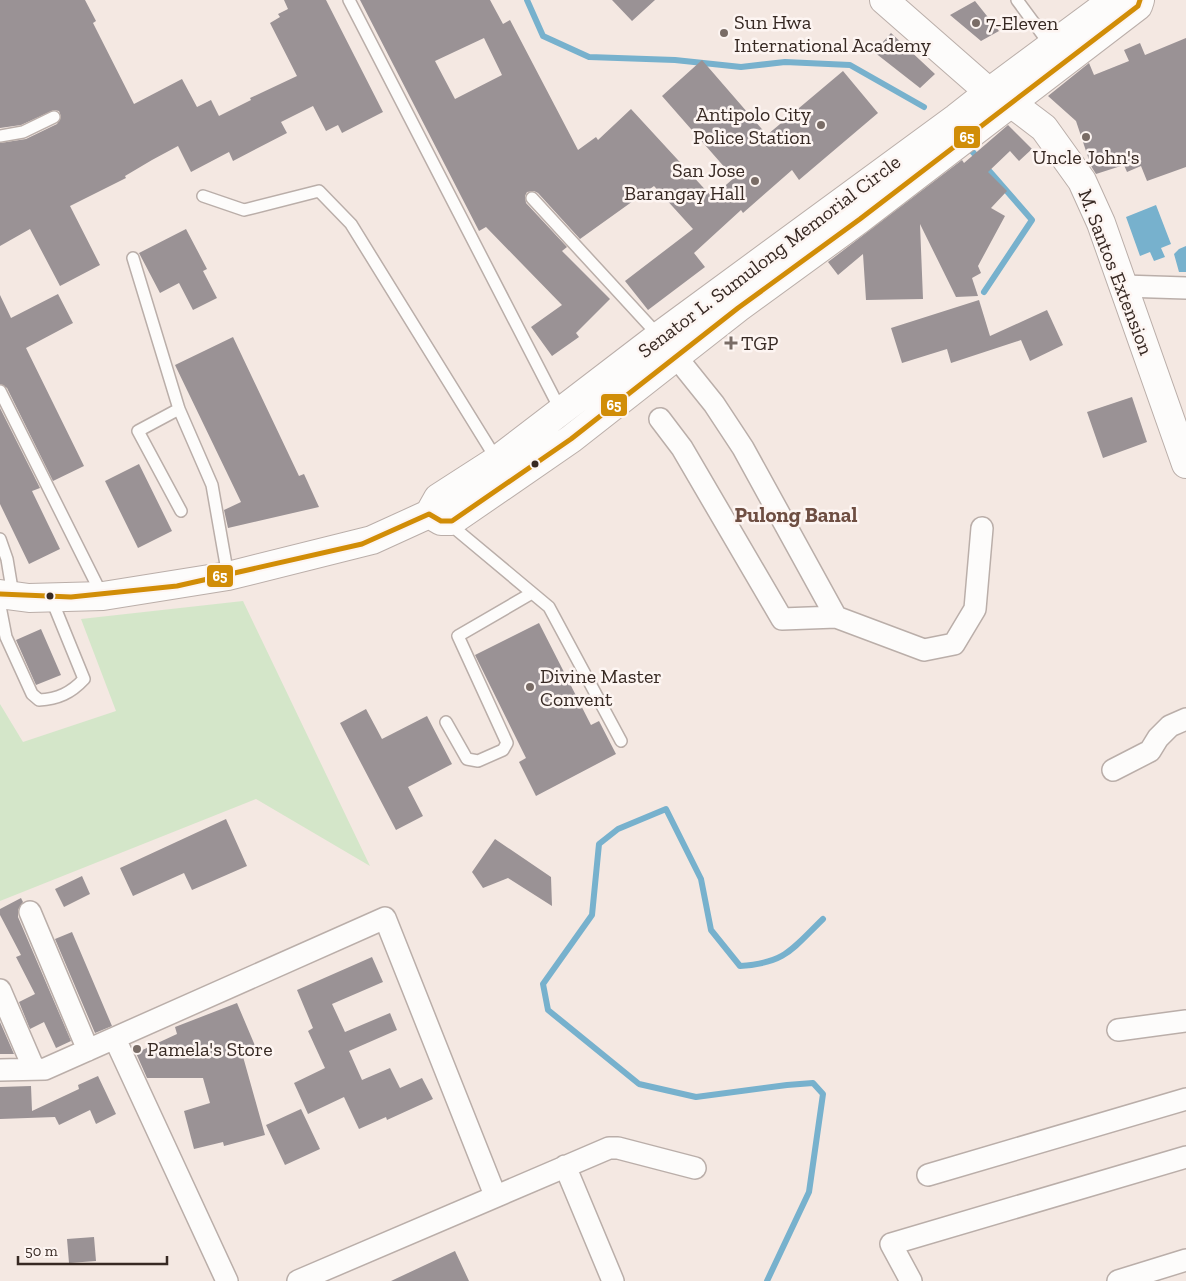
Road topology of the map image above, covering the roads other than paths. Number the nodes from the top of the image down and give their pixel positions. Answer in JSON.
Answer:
{"nodes":[{"id":1,"x":349,"y":0,"type":"edge"},
{"id":2,"x":884,"y":0,"type":"edge"},
{"id":3,"x":1017,"y":0,"type":"edge"},
{"id":4,"x":1112,"y":0,"type":"edge"},
{"id":5,"x":1140,"y":0,"type":"edge"},
{"id":6,"x":1051,"y":46,"type":"junction"},
{"id":7,"x":1000,"y":97,"type":"junction"},
{"id":8,"x":54,"y":117,"type":"dead end"},
{"id":9,"x":0,"y":136,"type":"edge"},
{"id":10,"x":203,"y":196,"type":"dead end"},
{"id":11,"x":532,"y":198,"type":"dead end"},
{"id":12,"x":133,"y":258,"type":"dead end"},
{"id":13,"x":1123,"y":286,"type":"junction"},
{"id":14,"x":1186,"y":288,"type":"edge"},
{"id":15,"x":659,"y":336,"type":"junction"},
{"id":16,"x":677,"y":358,"type":"junction"},
{"id":17,"x":0,"y":391,"type":"edge"},
{"id":18,"x":179,"y":409,"type":"junction"},
{"id":19,"x":561,"y":411,"type":"junction"},
{"id":20,"x":660,"y":419,"type":"dead end"},
{"id":21,"x":497,"y":460,"type":"junction"},
{"id":22,"x":1186,"y":464,"type":"edge"},
{"id":23,"x":181,"y":511,"type":"dead end"},
{"id":24,"x":440,"y":518,"type":"junction"},
{"id":25,"x":982,"y":528,"type":"dead end"},
{"id":26,"x":0,"y":539,"type":"edge"},
{"id":27,"x":228,"y":576,"type":"junction"},
{"id":28,"x":532,"y":593,"type":"junction"},
{"id":29,"x":103,"y":596,"type":"junction"},
{"id":30,"x":4,"y":598,"type":"edge"},
{"id":31,"x":51,"y":598,"type":"junction"},
{"id":32,"x":836,"y":617,"type":"junction"},
{"id":33,"x":1186,"y":720,"type":"edge"},
{"id":34,"x":446,"y":722,"type":"dead end"},
{"id":35,"x":621,"y":741,"type":"dead end"},
{"id":36,"x":1113,"y":770,"type":"dead end"},
{"id":37,"x":30,"y":912,"type":"dead end"},
{"id":38,"x":0,"y":990,"type":"edge"},
{"id":39,"x":1186,"y":1020,"type":"edge"},
{"id":40,"x":1118,"y":1030,"type":"dead end"},
{"id":41,"x":115,"y":1039,"type":"junction"},
{"id":42,"x":88,"y":1050,"type":"junction"},
{"id":43,"x":34,"y":1069,"type":"junction"},
{"id":44,"x":0,"y":1070,"type":"edge"},
{"id":45,"x":1186,"y":1099,"type":"edge"},
{"id":46,"x":1186,"y":1157,"type":"edge"},
{"id":47,"x":564,"y":1166,"type":"junction"},
{"id":48,"x":695,"y":1168,"type":"dead end"},
{"id":49,"x":928,"y":1175,"type":"dead end"},
{"id":50,"x":495,"y":1195,"type":"junction"},
{"id":51,"x":1186,"y":1260,"type":"edge"},
{"id":52,"x":227,"y":1281,"type":"edge"},
{"id":53,"x":298,"y":1281,"type":"edge"},
{"id":54,"x":613,"y":1281,"type":"edge"},
{"id":55,"x":911,"y":1281,"type":"edge"},
{"id":56,"x":1118,"y":1281,"type":"edge"}],
"edges":[{"from":1,"to":19,"type":"lane"},
{"from":2,"to":7,"type":"main road","name":"M. Santos Extension"},
{"from":3,"to":6,"type":"lane"},
{"from":4,"to":6,"type":"main road","name":"Senator L. Sumulong Memorial Circle"},
{"from":5,"to":7,"type":"main road","name":"Senator L. Sumulong Memorial Circle"},
{"from":6,"to":7,"type":"main road","name":"Senator L. Sumulong Memorial Circle"},
{"from":7,"to":13,"type":"main road","name":"M. Santos Extension"},
{"from":7,"to":15,"type":"main road","name":"Senator L. Sumulong Memorial Circle"},
{"from":7,"to":16,"type":"main road","name":"Senator L. Sumulong Memorial Circle"},
{"from":8,"to":9,"type":"lane"},
{"from":10,"to":21,"type":"lane"},
{"from":11,"to":15,"type":"lane"},
{"from":12,"to":18,"type":"lane"},
{"from":13,"to":14,"type":"street"},
{"from":13,"to":22,"type":"main road","name":"M. Santos Extension"},
{"from":15,"to":19,"type":"main road","name":"Senator L. Sumulong Memorial Circle"},
{"from":16,"to":24,"type":"main road","name":"Senator L. Sumulong Memorial Circle"},
{"from":16,"to":32,"type":"street"},
{"from":17,"to":29,"type":"lane"},
{"from":18,"to":23,"type":"lane"},
{"from":18,"to":27,"type":"lane"},
{"from":19,"to":21,"type":"main road","name":"Senator L. Sumulong Memorial Circle"},
{"from":20,"to":32,"type":"street"},
{"from":21,"to":24,"type":"main road","name":"Senator L. Sumulong Memorial Circle"},
{"from":24,"to":27,"type":"main road","name":"Senator L. Sumulong Memorial Circle"},
{"from":24,"to":28,"type":"lane"},
{"from":25,"to":32,"type":"street"},
{"from":26,"to":30,"type":"lane"},
{"from":27,"to":29,"type":"main road","name":"Senator L. Sumulong Memorial Circle"},
{"from":28,"to":34,"type":"lane"},
{"from":28,"to":35,"type":"lane"},
{"from":29,"to":31,"type":"main road","name":"Senator L. Sumulong Memorial Circle"},
{"from":30,"to":31,"type":"main road","name":"Senator L. Sumulong Memorial Circle"},
{"from":30,"to":31,"type":"lane"},
{"from":33,"to":36,"type":"street"},
{"from":37,"to":42,"type":"street"},
{"from":38,"to":43,"type":"street"},
{"from":39,"to":40,"type":"street"},
{"from":41,"to":42,"type":"street"},
{"from":41,"to":50,"type":"street"},
{"from":41,"to":52,"type":"street"},
{"from":42,"to":43,"type":"street"},
{"from":43,"to":44,"type":"street"},
{"from":45,"to":49,"type":"street"},
{"from":46,"to":55,"type":"street"},
{"from":47,"to":48,"type":"street"},
{"from":47,"to":50,"type":"street"},
{"from":47,"to":54,"type":"street"},
{"from":50,"to":53,"type":"street"},
{"from":51,"to":56,"type":"street"}]}
